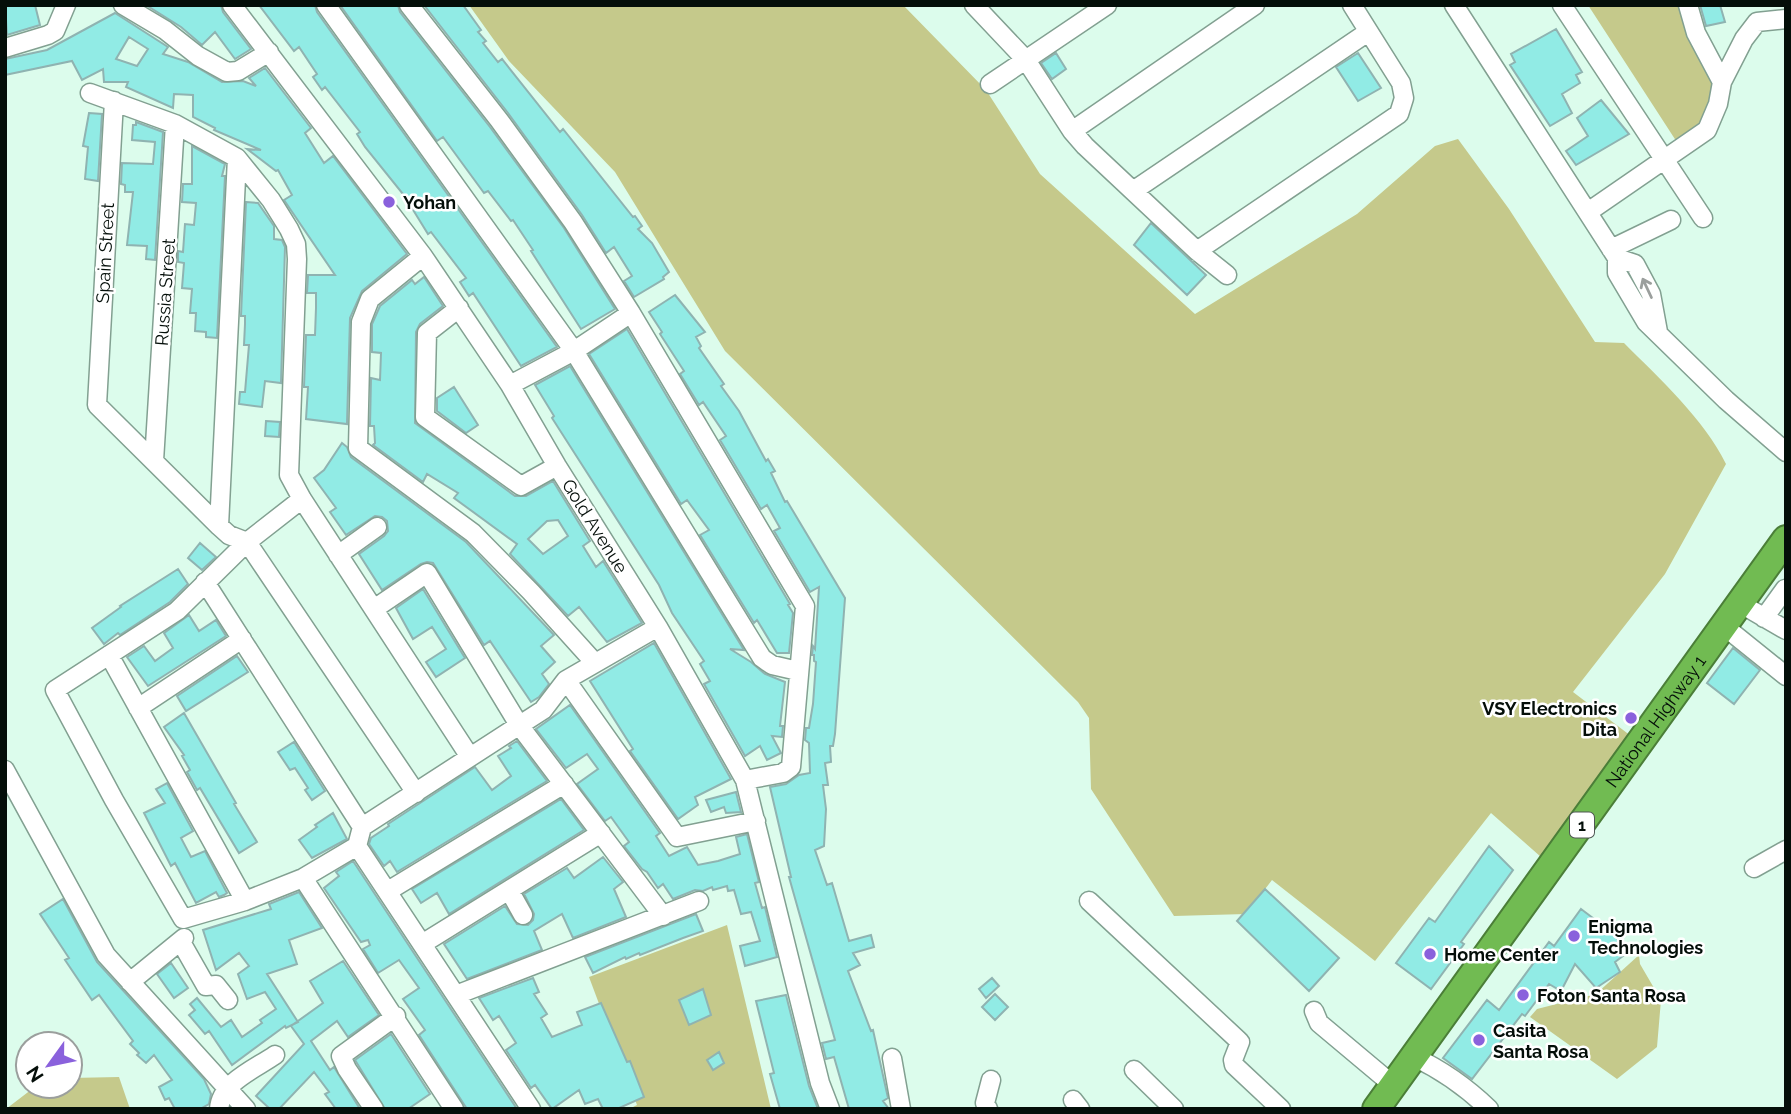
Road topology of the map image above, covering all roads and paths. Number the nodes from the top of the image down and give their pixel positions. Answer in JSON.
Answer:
{"nodes":[{"id":1,"x":66,"y":5,"type":"edge"},
{"id":2,"x":123,"y":5,"type":"edge"},
{"id":3,"x":232,"y":5,"type":"edge"},
{"id":4,"x":326,"y":5,"type":"edge"},
{"id":5,"x":409,"y":5,"type":"edge"},
{"id":6,"x":974,"y":5,"type":"edge"},
{"id":7,"x":1107,"y":5,"type":"edge"},
{"id":8,"x":1255,"y":5,"type":"edge"},
{"id":9,"x":1352,"y":5,"type":"edge"},
{"id":10,"x":1454,"y":5,"type":"edge"},
{"id":11,"x":1562,"y":5,"type":"edge"},
{"id":12,"x":1688,"y":5,"type":"edge"},
{"id":13,"x":1759,"y":14,"type":"edge"},
{"id":14,"x":1786,"y":19,"type":"edge"},
{"id":15,"x":1368,"y":32,"type":"junction"},
{"id":16,"x":5,"y":48,"type":"edge"},
{"id":17,"x":269,"y":52,"type":"junction"},
{"id":18,"x":1026,"y":60,"type":"junction"},
{"id":19,"x":1723,"y":82,"type":"junction"},
{"id":20,"x":990,"y":85,"type":"dead end"},
{"id":21,"x":90,"y":93,"type":"dead end"},
{"id":22,"x":114,"y":101,"type":"junction"},
{"id":23,"x":176,"y":124,"type":"junction"},
{"id":24,"x":1072,"y":131,"type":"junction"},
{"id":25,"x":237,"y":158,"type":"junction"},
{"id":26,"x":1665,"y":161,"type":"junction"},
{"id":27,"x":1133,"y":191,"type":"junction"},
{"id":28,"x":1588,"y":212,"type":"junction"},
{"id":29,"x":1703,"y":218,"type":"dead end"},
{"id":30,"x":1671,"y":220,"type":"dead end"},
{"id":31,"x":1197,"y":251,"type":"junction"},
{"id":32,"x":1614,"y":253,"type":"junction"},
{"id":33,"x":423,"y":256,"type":"junction"},
{"id":34,"x":1227,"y":275,"type":"dead end"},
{"id":35,"x":459,"y":308,"type":"junction"},
{"id":36,"x":631,"y":313,"type":"junction"},
{"id":37,"x":574,"y":351,"type":"junction"},
{"id":38,"x":510,"y":385,"type":"junction"},
{"id":39,"x":1786,"y":452,"type":"edge"},
{"id":40,"x":154,"y":461,"type":"junction"},
{"id":41,"x":557,"y":466,"type":"junction"},
{"id":42,"x":302,"y":499,"type":"junction"},
{"id":43,"x":219,"y":526,"type":"junction"},
{"id":44,"x":377,"y":527,"type":"dead end"},
{"id":45,"x":1786,"y":539,"type":"edge"},
{"id":46,"x":247,"y":542,"type":"junction"},
{"id":47,"x":338,"y":555,"type":"junction"},
{"id":48,"x":1763,"y":571,"type":"junction"},
{"id":49,"x":205,"y":582,"type":"junction"},
{"id":50,"x":1785,"y":590,"type":"edge"},
{"id":51,"x":1741,"y":604,"type":"junction"},
{"id":52,"x":373,"y":609,"type":"junction"},
{"id":53,"x":1764,"y":618,"type":"junction"},
{"id":54,"x":658,"y":627,"type":"junction"},
{"id":55,"x":1725,"y":627,"type":"junction"},
{"id":56,"x":1786,"y":630,"type":"edge"},
{"id":57,"x":242,"y":639,"type":"junction"},
{"id":58,"x":109,"y":655,"type":"junction"},
{"id":59,"x":595,"y":663,"type":"junction"},
{"id":60,"x":798,"y":671,"type":"junction"},
{"id":61,"x":1786,"y":676,"type":"edge"},
{"id":62,"x":566,"y":680,"type":"junction"},
{"id":63,"x":138,"y":708,"type":"junction"},
{"id":64,"x":519,"y":725,"type":"junction"},
{"id":65,"x":470,"y":757,"type":"junction"},
{"id":66,"x":5,"y":770,"type":"edge"},
{"id":67,"x":745,"y":780,"type":"junction"},
{"id":68,"x":564,"y":784,"type":"junction"},
{"id":69,"x":416,"y":793,"type":"junction"},
{"id":70,"x":757,"y":821,"type":"junction"},
{"id":71,"x":362,"y":827,"type":"junction"},
{"id":72,"x":601,"y":833,"type":"junction"},
{"id":73,"x":357,"y":846,"type":"junction"},
{"id":74,"x":1786,"y":850,"type":"edge"},
{"id":75,"x":1754,"y":868,"type":"dead end"},
{"id":76,"x":303,"y":878,"type":"junction"},
{"id":77,"x":509,"y":890,"type":"junction"},
{"id":78,"x":388,"y":891,"type":"junction"},
{"id":79,"x":245,"y":901,"type":"junction"},
{"id":80,"x":699,"y":901,"type":"dead end"},
{"id":81,"x":1089,"y":901,"type":"dead end"},
{"id":82,"x":523,"y":915,"type":"dead end"},
{"id":83,"x":663,"y":916,"type":"junction"},
{"id":84,"x":422,"y":944,"type":"junction"},
{"id":85,"x":130,"y":982,"type":"junction"},
{"id":86,"x":456,"y":995,"type":"junction"},
{"id":87,"x":228,"y":1000,"type":"dead end"},
{"id":88,"x":1314,"y":1011,"type":"dead end"},
{"id":89,"x":396,"y":1016,"type":"junction"},
{"id":90,"x":275,"y":1055,"type":"dead end"},
{"id":91,"x":1414,"y":1057,"type":"junction"},
{"id":92,"x":892,"y":1058,"type":"dead end"},
{"id":93,"x":1135,"y":1070,"type":"dead end"},
{"id":94,"x":991,"y":1080,"type":"dead end"},
{"id":95,"x":1393,"y":1086,"type":"junction"},
{"id":96,"x":227,"y":1088,"type":"junction"},
{"id":97,"x":1167,"y":1107,"type":"edge"},
{"id":98,"x":219,"y":1109,"type":"edge"},
{"id":99,"x":246,"y":1109,"type":"edge"},
{"id":100,"x":374,"y":1109,"type":"edge"},
{"id":101,"x":454,"y":1109,"type":"edge"},
{"id":102,"x":531,"y":1109,"type":"edge"},
{"id":103,"x":830,"y":1109,"type":"edge"},
{"id":104,"x":901,"y":1109,"type":"edge"},
{"id":105,"x":988,"y":1109,"type":"edge"},
{"id":106,"x":1281,"y":1109,"type":"edge"},
{"id":107,"x":1376,"y":1109,"type":"edge"},
{"id":108,"x":1489,"y":1109,"type":"edge"}],
"edges":[{"from":1,"to":16,"type":"street"},
{"from":2,"to":17,"type":"street"},
{"from":3,"to":17,"type":"street","name":"Gold Avenue"},
{"from":4,"to":37,"type":"street"},
{"from":5,"to":36,"type":"street"},
{"from":6,"to":18,"type":"street"},
{"from":7,"to":18,"type":"street"},
{"from":8,"to":24,"type":"street"},
{"from":9,"to":15,"type":"street"},
{"from":10,"to":28,"type":"street"},
{"from":11,"to":26,"type":"street"},
{"from":12,"to":19,"type":"street"},
{"from":13,"to":14,"type":"street"},
{"from":13,"to":19,"type":"street"},
{"from":15,"to":27,"type":"street"},
{"from":15,"to":31,"type":"street"},
{"from":17,"to":33,"type":"street","name":"Gold Avenue"},
{"from":18,"to":20,"type":"street"},
{"from":18,"to":24,"type":"street"},
{"from":19,"to":26,"type":"street"},
{"from":21,"to":22,"type":"street"},
{"from":22,"to":23,"type":"street"},
{"from":22,"to":40,"type":"street","name":"Spain Street"},
{"from":23,"to":25,"type":"street"},
{"from":23,"to":40,"type":"street","name":"Russia Street"},
{"from":24,"to":27,"type":"street"},
{"from":25,"to":42,"type":"street"},
{"from":25,"to":43,"type":"street"},
{"from":26,"to":28,"type":"street"},
{"from":26,"to":29,"type":"street"},
{"from":27,"to":31,"type":"street"},
{"from":28,"to":32,"type":"street"},
{"from":30,"to":32,"type":"street"},
{"from":31,"to":34,"type":"street"},
{"from":32,"to":39,"type":"street"},
{"from":33,"to":35,"type":"street","name":"Gold Avenue"},
{"from":33,"to":59,"type":"street"},
{"from":35,"to":38,"type":"street","name":"Gold Avenue"},
{"from":35,"to":41,"type":"street"},
{"from":36,"to":37,"type":"street"},
{"from":36,"to":60,"type":"street"},
{"from":37,"to":38,"type":"street"},
{"from":37,"to":60,"type":"street"},
{"from":38,"to":41,"type":"street","name":"Gold Avenue"},
{"from":40,"to":43,"type":"street"},
{"from":41,"to":54,"type":"street","name":"Gold Avenue"},
{"from":42,"to":46,"type":"street"},
{"from":42,"to":47,"type":"street"},
{"from":43,"to":46,"type":"street"},
{"from":44,"to":47,"type":"street"},
{"from":45,"to":48,"type":"highway","name":"National Highway 1","number":"1"},
{"from":46,"to":49,"type":"street"},
{"from":46,"to":69,"type":"street"},
{"from":47,"to":52,"type":"street"},
{"from":48,"to":50,"type":"street"},
{"from":48,"to":51,"type":"highway","name":"National Highway 1","number":"1"},
{"from":49,"to":57,"type":"street"},
{"from":49,"to":58,"type":"street"},
{"from":50,"to":53,"type":"street"},
{"from":51,"to":53,"type":"street"},
{"from":51,"to":55,"type":"highway","name":"National Highway 1","number":"1"},
{"from":52,"to":64,"type":"street"},
{"from":52,"to":65,"type":"street"},
{"from":53,"to":56,"type":"street"},
{"from":54,"to":59,"type":"street"},
{"from":54,"to":67,"type":"street","name":"Gold Avenue"},
{"from":55,"to":61,"type":"street"},
{"from":55,"to":91,"type":"highway","name":"National Highway 1","number":"1"},
{"from":57,"to":63,"type":"street"},
{"from":57,"to":71,"type":"street"},
{"from":58,"to":63,"type":"street"},
{"from":58,"to":79,"type":"street"},
{"from":59,"to":62,"type":"street"},
{"from":60,"to":67,"type":"street"},
{"from":62,"to":64,"type":"street"},
{"from":62,"to":70,"type":"street"},
{"from":63,"to":79,"type":"street"},
{"from":64,"to":65,"type":"street"},
{"from":64,"to":68,"type":"street"},
{"from":65,"to":69,"type":"street"},
{"from":66,"to":85,"type":"street"},
{"from":67,"to":70,"type":"street","name":"Gold Avenue"},
{"from":68,"to":72,"type":"street"},
{"from":68,"to":78,"type":"street"},
{"from":69,"to":71,"type":"street"},
{"from":70,"to":103,"type":"street","name":"Gold Avenue"},
{"from":71,"to":73,"type":"street"},
{"from":72,"to":77,"type":"street"},
{"from":72,"to":83,"type":"street"},
{"from":73,"to":76,"type":"street"},
{"from":73,"to":78,"type":"street"},
{"from":74,"to":75,"type":"street"},
{"from":76,"to":79,"type":"street"},
{"from":76,"to":89,"type":"street"},
{"from":77,"to":82,"type":"street"},
{"from":77,"to":84,"type":"street"},
{"from":78,"to":84,"type":"street"},
{"from":80,"to":83,"type":"street"},
{"from":81,"to":106,"type":"street"},
{"from":83,"to":86,"type":"street"},
{"from":84,"to":86,"type":"street"},
{"from":85,"to":87,"type":"street"},
{"from":85,"to":96,"type":"street"},
{"from":86,"to":102,"type":"street"},
{"from":88,"to":95,"type":"street"},
{"from":89,"to":100,"type":"street"},
{"from":89,"to":101,"type":"street"},
{"from":90,"to":96,"type":"street"},
{"from":91,"to":95,"type":"highway","name":"National Highway 1","number":"1"},
{"from":91,"to":108,"type":"street"},
{"from":92,"to":104,"type":"street"},
{"from":93,"to":97,"type":"street"},
{"from":94,"to":105,"type":"street"},
{"from":95,"to":107,"type":"highway","name":"National Highway 1","number":"1"},
{"from":96,"to":98,"type":"street"},
{"from":96,"to":99,"type":"street"}]}
